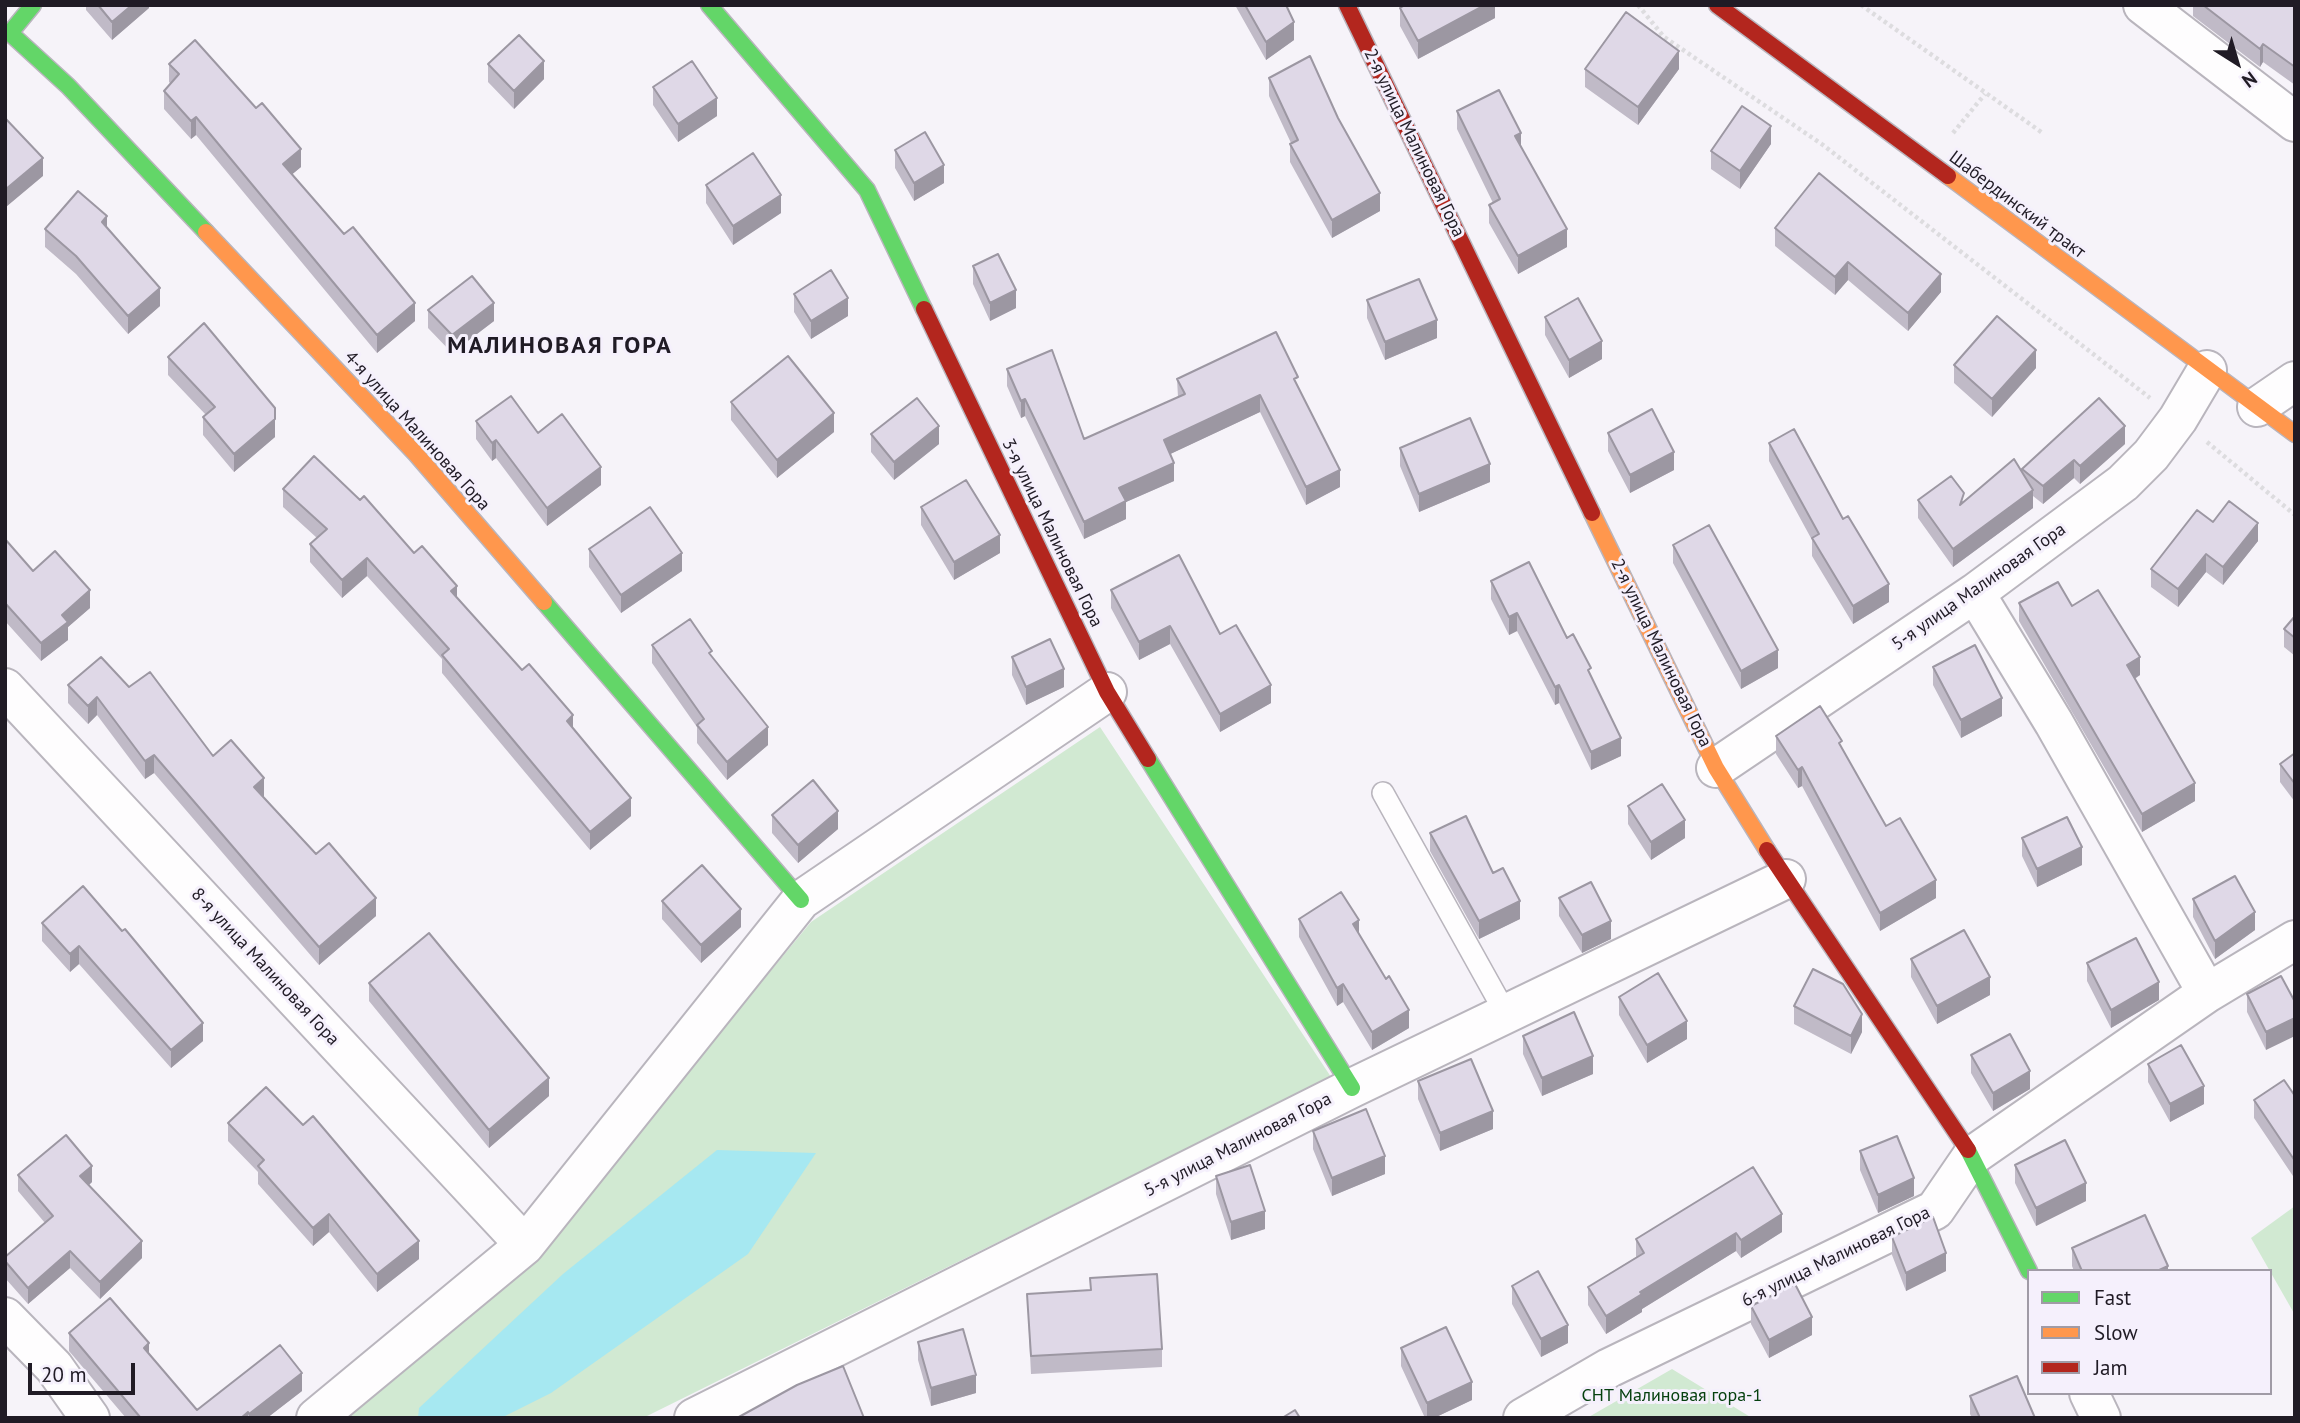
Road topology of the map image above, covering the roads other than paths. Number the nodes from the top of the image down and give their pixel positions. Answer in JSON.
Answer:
{"nodes":[{"id":1,"x":709,"y":5,"type":"edge"},
{"id":2,"x":1347,"y":5,"type":"edge"},
{"id":3,"x":1717,"y":5,"type":"edge"},
{"id":4,"x":2143,"y":5,"type":"edge"},
{"id":5,"x":16,"y":23,"type":"edge"},
{"id":6,"x":2295,"y":122,"type":"edge"},
{"id":7,"x":2207,"y":370,"type":"junction"},
{"id":8,"x":2295,"y":381,"type":"edge"},
{"id":9,"x":2257,"y":407,"type":"junction"},
{"id":10,"x":2295,"y":434,"type":"edge"},
{"id":11,"x":1975,"y":593,"type":"junction"},
{"id":12,"x":5,"y":688,"type":"edge"},
{"id":13,"x":1107,"y":692,"type":"junction"},
{"id":14,"x":1716,"y":768,"type":"junction"},
{"id":15,"x":1383,"y":793,"type":"dead end"},
{"id":16,"x":1786,"y":879,"type":"junction"},
{"id":17,"x":801,"y":900,"type":"junction"},
{"id":18,"x":2295,"y":940,"type":"edge"},
{"id":19,"x":2207,"y":993,"type":"junction"},
{"id":20,"x":1506,"y":1014,"type":"junction"},
{"id":21,"x":1352,"y":1088,"type":"junction"},
{"id":22,"x":1972,"y":1156,"type":"junction"},
{"id":23,"x":524,"y":1245,"type":"junction"},
{"id":24,"x":2028,"y":1269,"type":"edge"},
{"id":25,"x":5,"y":1317,"type":"edge"},
{"id":26,"x":2090,"y":1395,"type":"edge"},
{"id":27,"x":90,"y":1418,"type":"edge"},
{"id":28,"x":316,"y":1418,"type":"edge"},
{"id":29,"x":694,"y":1418,"type":"edge"},
{"id":30,"x":1523,"y":1418,"type":"edge"},
{"id":31,"x":2101,"y":1418,"type":"edge"}],
"edges":[{"from":1,"to":13,"type":"street","name":"3-я улица Малиновая Гора"},
{"from":2,"to":14,"type":"street","name":"2-я улица Малиновая Гора"},
{"from":3,"to":7,"type":"street","name":"Шабердинский тракт"},
{"from":4,"to":6,"type":"street"},
{"from":5,"to":17,"type":"street","name":"4-я улица Малиновая Гора"},
{"from":7,"to":9,"type":"street","name":"Шабердинский тракт"},
{"from":7,"to":11,"type":"street","name":"5-я улица Малиновая Гора"},
{"from":8,"to":9,"type":"street"},
{"from":9,"to":10,"type":"street","name":"Шабердинский тракт"},
{"from":11,"to":14,"type":"street","name":"5-я улица Малиновая Гора"},
{"from":11,"to":19,"type":"street"},
{"from":12,"to":23,"type":"street","name":"8-я улица Малиновая Гора"},
{"from":13,"to":17,"type":"street"},
{"from":13,"to":21,"type":"street","name":"3-я улица Малиновая Гора"},
{"from":14,"to":16,"type":"street","name":"2-я улица Малиновая Гора"},
{"from":15,"to":20,"type":"lane"},
{"from":16,"to":20,"type":"street","name":"5-я улица Малиновая Гора"},
{"from":16,"to":22,"type":"street","name":"2-я улица Малиновая Гора"},
{"from":17,"to":23,"type":"street"},
{"from":18,"to":19,"type":"street","name":"6-я улица Малиновая Гора"},
{"from":19,"to":22,"type":"street","name":"6-я улица Малиновая Гора"},
{"from":20,"to":21,"type":"street","name":"5-я улица Малиновая Гора"},
{"from":21,"to":29,"type":"street","name":"5-я улица Малиновая Гора"},
{"from":22,"to":24,"type":"street","name":"2-я улица Малиновая Гора"},
{"from":22,"to":30,"type":"street","name":"6-я улица Малиновая Гора"},
{"from":23,"to":28,"type":"street"},
{"from":25,"to":27,"type":"street"},
{"from":26,"to":31,"type":"street"}]}
